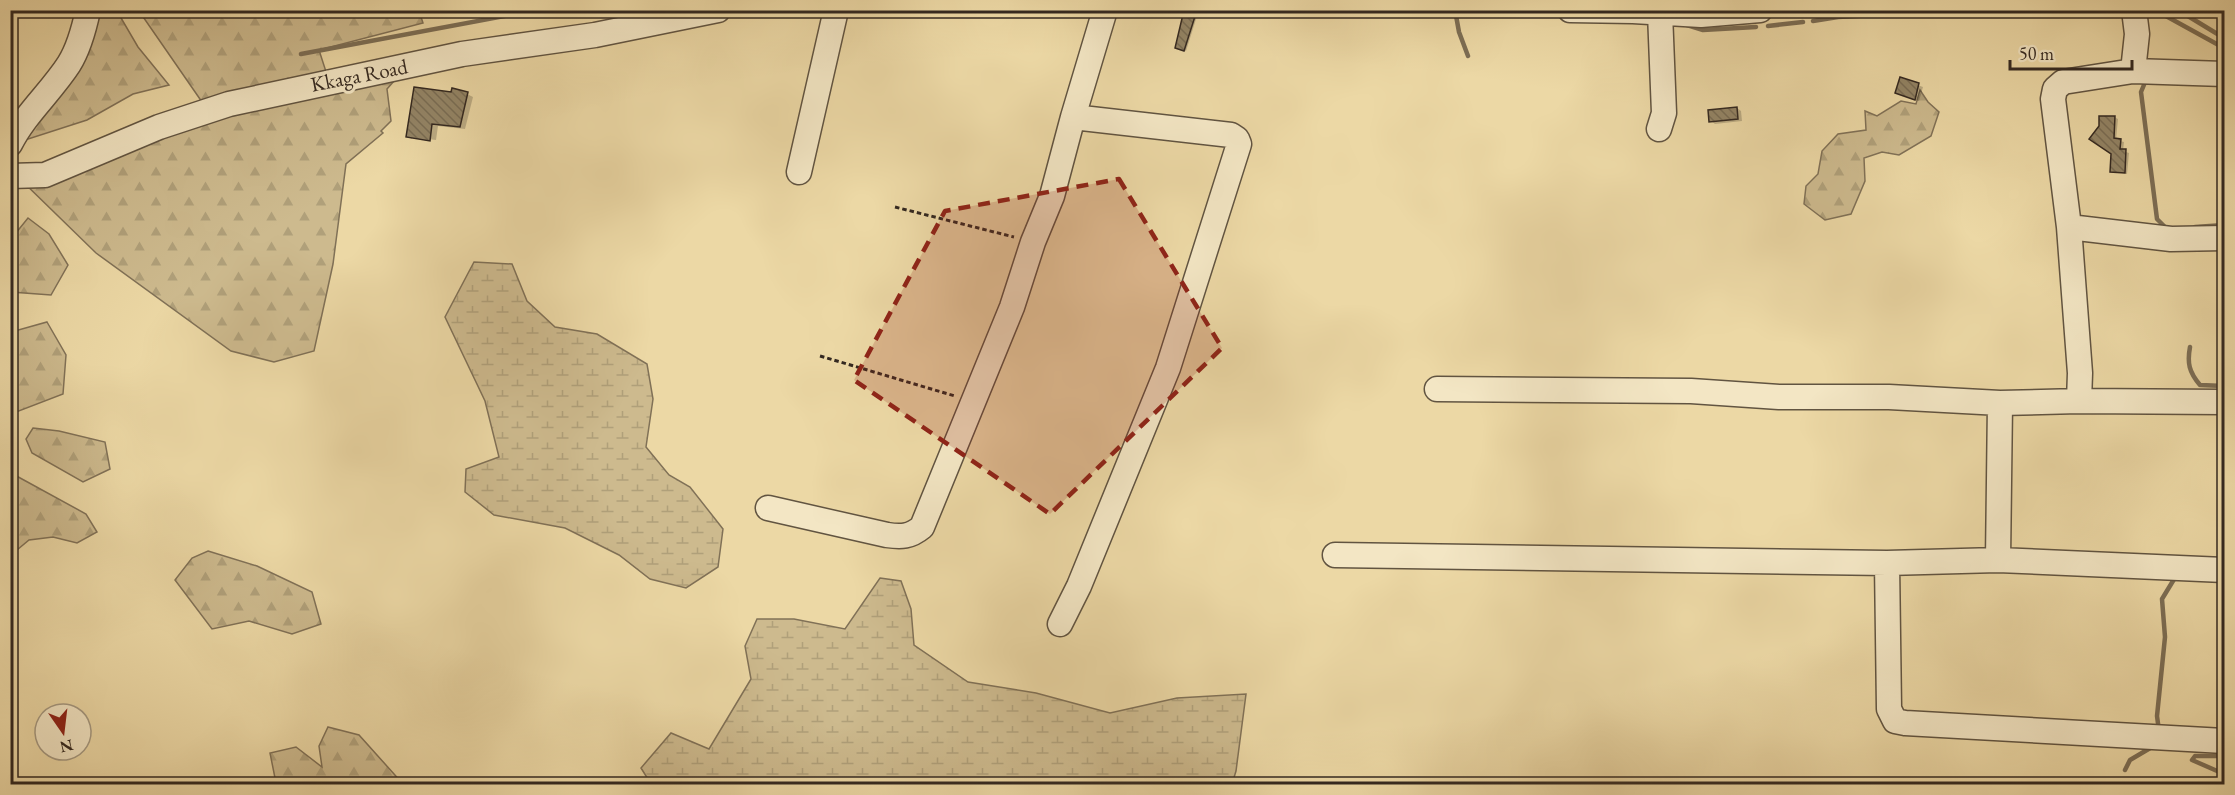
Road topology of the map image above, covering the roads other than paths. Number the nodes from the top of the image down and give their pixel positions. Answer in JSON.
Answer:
{"nodes":[{"id":1,"x":88,"y":10,"type":"edge"},
{"id":2,"x":718,"y":10,"type":"edge"},
{"id":3,"x":836,"y":10,"type":"edge"},
{"id":4,"x":1105,"y":10,"type":"edge"},
{"id":5,"x":1570,"y":10,"type":"edge"},
{"id":6,"x":1760,"y":10,"type":"edge"},
{"id":7,"x":2134,"y":10,"type":"edge"},
{"id":8,"x":1660,"y":13,"type":"junction"},
{"id":9,"x":2133,"y":70,"type":"junction"},
{"id":10,"x":2224,"y":74,"type":"edge"},
{"id":11,"x":1073,"y":117,"type":"junction"},
{"id":12,"x":1659,"y":129,"type":"dead end"},
{"id":13,"x":10,"y":144,"type":"edge"},
{"id":14,"x":799,"y":172,"type":"dead end"},
{"id":15,"x":10,"y":176,"type":"edge"},
{"id":16,"x":2069,"y":227,"type":"junction"},
{"id":17,"x":2224,"y":238,"type":"edge"},
{"id":18,"x":1437,"y":389,"type":"dead end"},
{"id":19,"x":2079,"y":402,"type":"junction"},
{"id":20,"x":2224,"y":402,"type":"edge"},
{"id":21,"x":2000,"y":403,"type":"junction"},
{"id":22,"x":768,"y":508,"type":"dead end"},
{"id":23,"x":1335,"y":555,"type":"dead end"},
{"id":24,"x":1998,"y":560,"type":"junction"},
{"id":25,"x":1887,"y":563,"type":"junction"},
{"id":26,"x":2224,"y":570,"type":"edge"},
{"id":27,"x":1060,"y":624,"type":"dead end"},
{"id":28,"x":2224,"y":741,"type":"edge"}],
"edges":[{"from":1,"to":13,"type":"street"},
{"from":2,"to":15,"type":"street","name":"Kkaga Road"},
{"from":3,"to":14,"type":"street"},
{"from":4,"to":11,"type":"street"},
{"from":5,"to":8,"type":"street"},
{"from":6,"to":8,"type":"street"},
{"from":7,"to":9,"type":"street"},
{"from":8,"to":12,"type":"street"},
{"from":9,"to":10,"type":"street"},
{"from":9,"to":16,"type":"street"},
{"from":11,"to":22,"type":"street"},
{"from":11,"to":27,"type":"street"},
{"from":16,"to":17,"type":"street"},
{"from":16,"to":19,"type":"street"},
{"from":18,"to":21,"type":"street"},
{"from":19,"to":20,"type":"street"},
{"from":19,"to":21,"type":"street"},
{"from":21,"to":24,"type":"street"},
{"from":23,"to":25,"type":"street"},
{"from":24,"to":25,"type":"street"},
{"from":24,"to":26,"type":"street"},
{"from":25,"to":28,"type":"street"}]}
